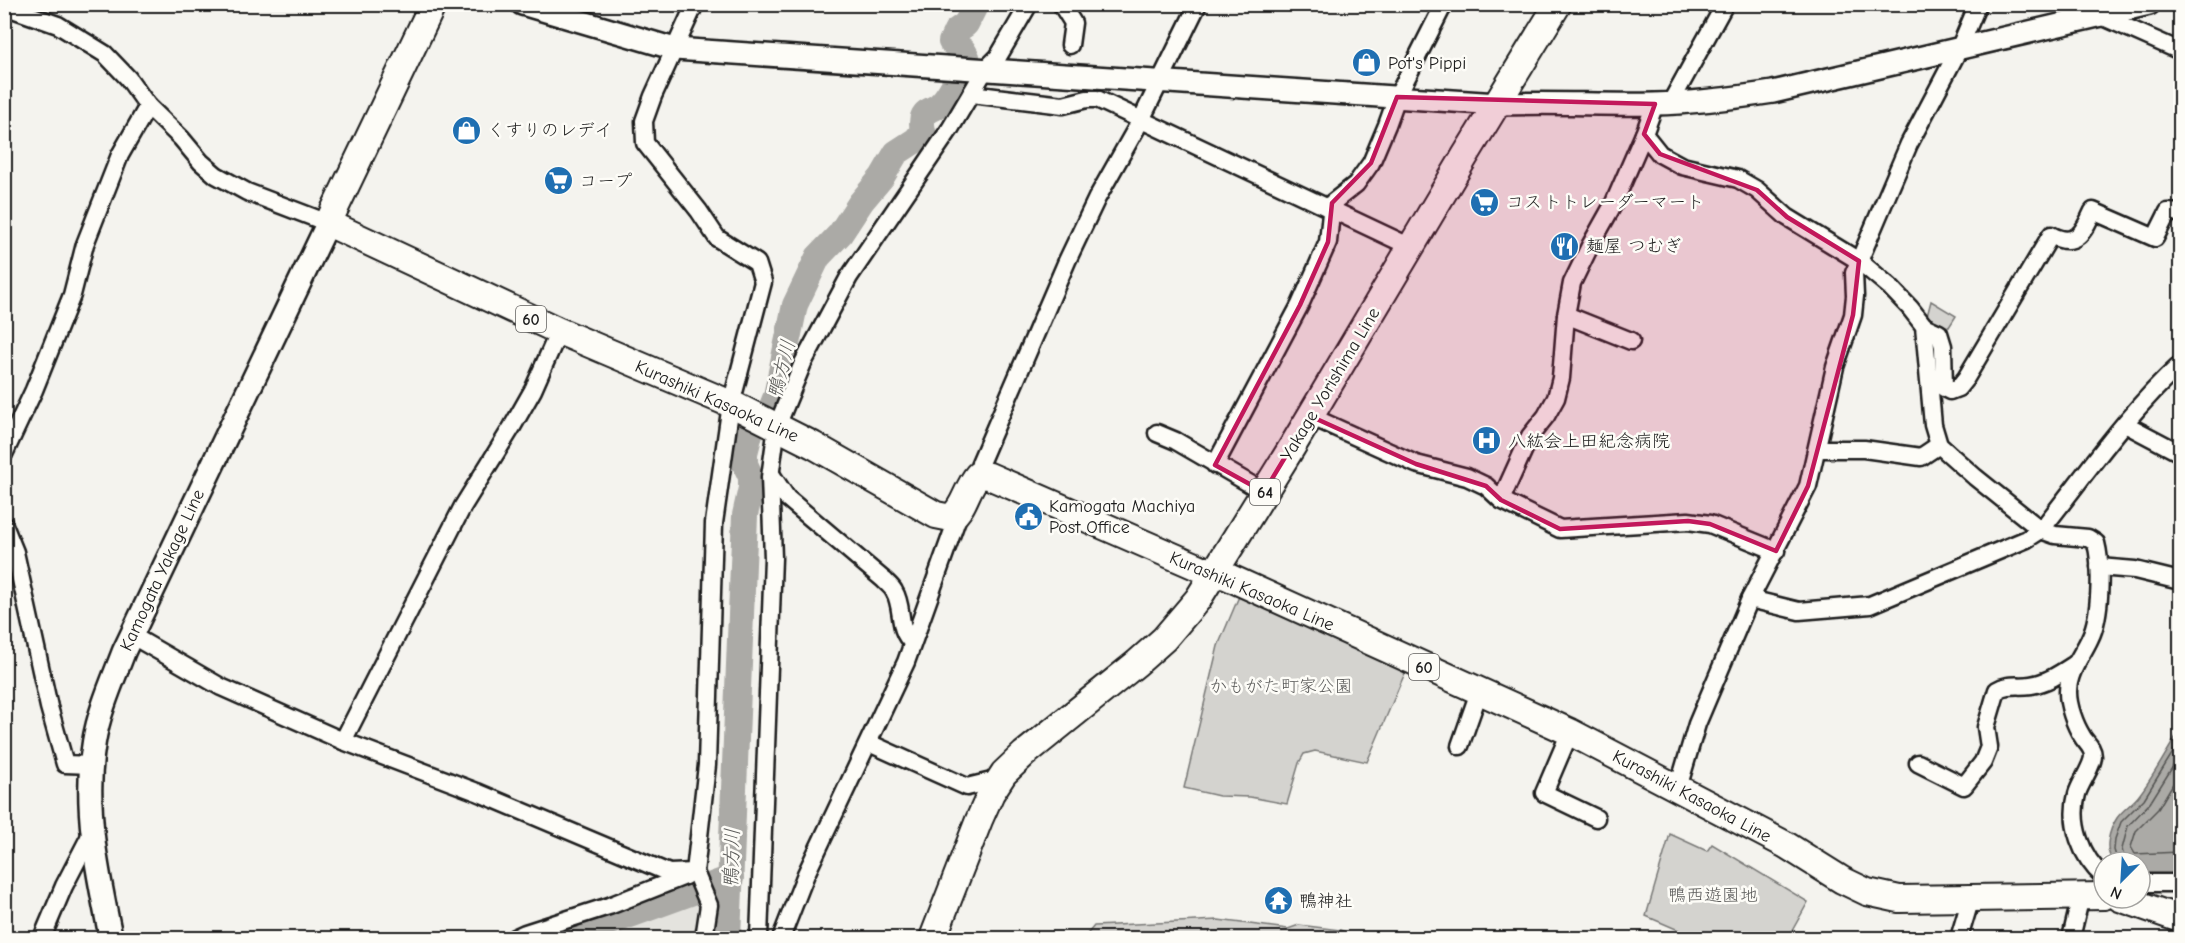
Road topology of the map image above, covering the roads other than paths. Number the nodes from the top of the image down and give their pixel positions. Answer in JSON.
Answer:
{"nodes":[{"id":1,"x":434,"y":4,"type":"edge"},
{"id":2,"x":522,"y":4,"type":"edge"},
{"id":3,"x":695,"y":4,"type":"edge"},
{"id":4,"x":1061,"y":4,"type":"edge"},
{"id":5,"x":1198,"y":4,"type":"edge"},
{"id":6,"x":1444,"y":4,"type":"edge"},
{"id":7,"x":1557,"y":4,"type":"edge"},
{"id":8,"x":1725,"y":4,"type":"edge"},
{"id":9,"x":1978,"y":4,"type":"edge"},
{"id":10,"x":2074,"y":4,"type":"edge"},
{"id":11,"x":2149,"y":4,"type":"edge"},
{"id":12,"x":1028,"y":5,"type":"edge"},
{"id":13,"x":4,"y":6,"type":"edge"},
{"id":14,"x":2100,"y":17,"type":"junction"},
{"id":15,"x":1070,"y":45,"type":"dead end"},
{"id":16,"x":675,"y":49,"type":"junction"},
{"id":17,"x":1959,"y":49,"type":"junction"},
{"id":18,"x":2181,"y":51,"type":"edge"},
{"id":19,"x":986,"y":70,"type":"junction"},
{"id":20,"x":1160,"y":81,"type":"junction"},
{"id":21,"x":971,"y":94,"type":"junction"},
{"id":22,"x":1397,"y":97,"type":"junction"},
{"id":23,"x":1663,"y":103,"type":"junction"},
{"id":24,"x":1498,"y":104,"type":"junction"},
{"id":25,"x":148,"y":106,"type":"junction"},
{"id":26,"x":1141,"y":120,"type":"junction"},
{"id":27,"x":1644,"y":134,"type":"junction"},
{"id":28,"x":1330,"y":209,"type":"junction"},
{"id":29,"x":2181,"y":213,"type":"edge"},
{"id":30,"x":328,"y":223,"type":"junction"},
{"id":31,"x":1411,"y":247,"type":"junction"},
{"id":32,"x":1859,"y":261,"type":"junction"},
{"id":33,"x":1566,"y":315,"type":"junction"},
{"id":34,"x":1924,"y":326,"type":"junction"},
{"id":35,"x":559,"y":331,"type":"junction"},
{"id":36,"x":1631,"y":341,"type":"dead end"},
{"id":37,"x":2181,"y":365,"type":"edge"},
{"id":38,"x":735,"y":405,"type":"junction"},
{"id":39,"x":1310,"y":416,"type":"junction"},
{"id":40,"x":2125,"y":424,"type":"junction"},
{"id":41,"x":777,"y":426,"type":"junction"},
{"id":42,"x":1157,"y":433,"type":"dead end"},
{"id":43,"x":1939,"y":445,"type":"junction"},
{"id":44,"x":1817,"y":449,"type":"junction"},
{"id":45,"x":2181,"y":453,"type":"edge"},
{"id":46,"x":4,"y":454,"type":"edge"},
{"id":47,"x":1215,"y":465,"type":"junction"},
{"id":48,"x":770,"y":472,"type":"junction"},
{"id":49,"x":978,"y":476,"type":"junction"},
{"id":50,"x":1264,"y":492,"type":"junction"},
{"id":51,"x":1501,"y":500,"type":"junction"},
{"id":52,"x":960,"y":511,"type":"junction"},
{"id":53,"x":4,"y":525,"type":"edge"},
{"id":54,"x":2041,"y":530,"type":"junction"},
{"id":55,"x":1776,"y":551,"type":"junction"},
{"id":56,"x":2099,"y":567,"type":"junction"},
{"id":57,"x":1214,"y":574,"type":"junction"},
{"id":58,"x":2181,"y":581,"type":"edge"},
{"id":59,"x":1750,"y":599,"type":"junction"},
{"id":60,"x":131,"y":635,"type":"junction"},
{"id":61,"x":912,"y":642,"type":"junction"},
{"id":62,"x":2075,"y":664,"type":"junction"},
{"id":63,"x":1479,"y":692,"type":"junction"},
{"id":64,"x":1570,"y":732,"type":"junction"},
{"id":65,"x":343,"y":741,"type":"junction"},
{"id":66,"x":869,"y":743,"type":"junction"},
{"id":67,"x":1460,"y":746,"type":"dead end"},
{"id":68,"x":1918,"y":763,"type":"dead end"},
{"id":69,"x":92,"y":765,"type":"junction"},
{"id":70,"x":1000,"y":779,"type":"junction"},
{"id":71,"x":1678,"y":788,"type":"junction"},
{"id":72,"x":1596,"y":818,"type":"dead end"},
{"id":73,"x":93,"y":830,"type":"junction"},
{"id":74,"x":2092,"y":864,"type":"edge"},
{"id":75,"x":695,"y":873,"type":"junction"},
{"id":76,"x":2152,"y":883,"type":"edge"},
{"id":77,"x":2181,"y":883,"type":"edge"},
{"id":78,"x":2092,"y":896,"type":"edge"},
{"id":79,"x":1971,"y":898,"type":"junction"},
{"id":80,"x":2092,"y":898,"type":"edge"},
{"id":81,"x":2152,"y":909,"type":"edge"},
{"id":82,"x":2181,"y":919,"type":"edge"},
{"id":83,"x":42,"y":939,"type":"edge"},
{"id":84,"x":111,"y":939,"type":"edge"},
{"id":85,"x":514,"y":939,"type":"edge"},
{"id":86,"x":704,"y":939,"type":"edge"},
{"id":87,"x":759,"y":939,"type":"edge"},
{"id":88,"x":781,"y":939,"type":"edge"},
{"id":89,"x":933,"y":939,"type":"edge"},
{"id":90,"x":1959,"y":939,"type":"edge"},
{"id":91,"x":2071,"y":939,"type":"edge"}],
"edges":[{"from":1,"to":30,"type":"main road"},
{"from":2,"to":16,"type":"street"},
{"from":3,"to":16,"type":"street"},
{"from":4,"to":15,"type":"street"},
{"from":5,"to":20,"type":"street"},
{"from":6,"to":22,"type":"street"},
{"from":7,"to":24,"type":"main road","name":"Yakage Yorishima Line","number":"64"},
{"from":8,"to":23,"type":"street"},
{"from":9,"to":17,"type":"street"},
{"from":10,"to":14,"type":"street"},
{"from":11,"to":14,"type":"street"},
{"from":12,"to":19,"type":"street"},
{"from":13,"to":25,"type":"street"},
{"from":14,"to":17,"type":"street"},
{"from":14,"to":18,"type":"street"},
{"from":16,"to":19,"type":"street"},
{"from":16,"to":38,"type":"street"},
{"from":17,"to":23,"type":"street"},
{"from":17,"to":32,"type":"street"},
{"from":19,"to":20,"type":"street"},
{"from":19,"to":21,"type":"street"},
{"from":20,"to":22,"type":"street"},
{"from":20,"to":26,"type":"street"},
{"from":21,"to":26,"type":"street"},
{"from":21,"to":41,"type":"street"},
{"from":22,"to":24,"type":"street"},
{"from":22,"to":28,"type":"street"},
{"from":23,"to":24,"type":"street"},
{"from":23,"to":27,"type":"street"},
{"from":24,"to":31,"type":"main road","name":"Yakage Yorishima Line","number":"64"},
{"from":25,"to":30,"type":"street"},
{"from":25,"to":46,"type":"street"},
{"from":26,"to":28,"type":"street"},
{"from":26,"to":49,"type":"street"},
{"from":27,"to":32,"type":"street"},
{"from":27,"to":33,"type":"street"},
{"from":28,"to":31,"type":"street"},
{"from":28,"to":47,"type":"street"},
{"from":29,"to":34,"type":"street"},
{"from":30,"to":35,"type":"main road","name":"Kurashiki Kasaoka Line","number":"60"},
{"from":30,"to":60,"type":"main road","name":"Kamogata Yakage Line"},
{"from":31,"to":39,"type":"main road","name":"Yakage Yorishima Line","number":"64"},
{"from":32,"to":34,"type":"street"},
{"from":32,"to":44,"type":"street"},
{"from":33,"to":36,"type":"street"},
{"from":33,"to":51,"type":"street"},
{"from":34,"to":43,"type":"street"},
{"from":35,"to":38,"type":"main road","name":"Kurashiki Kasaoka Line","number":"60"},
{"from":35,"to":65,"type":"street"},
{"from":37,"to":40,"type":"street"},
{"from":38,"to":41,"type":"main road","name":"Kurashiki Kasaoka Line","number":"60"},
{"from":38,"to":75,"type":"street"},
{"from":39,"to":50,"type":"main road","name":"Yakage Yorishima Line","number":"64"},
{"from":39,"to":51,"type":"street"},
{"from":40,"to":45,"type":"street"},
{"from":40,"to":54,"type":"street"},
{"from":41,"to":48,"type":"street"},
{"from":41,"to":52,"type":"main road","name":"Kurashiki Kasaoka Line","number":"60"},
{"from":42,"to":47,"type":"street"},
{"from":43,"to":44,"type":"street"},
{"from":43,"to":54,"type":"street"},
{"from":44,"to":55,"type":"street"},
{"from":47,"to":50,"type":"street"},
{"from":48,"to":61,"type":"street"},
{"from":48,"to":87,"type":"street"},
{"from":49,"to":52,"type":"main road"},
{"from":49,"to":57,"type":"main road","name":"Kurashiki Kasaoka Line","number":"60"},
{"from":50,"to":57,"type":"main road","name":"Yakage Yorishima Line","number":"64"},
{"from":51,"to":55,"type":"street"},
{"from":52,"to":61,"type":"street"},
{"from":53,"to":69,"type":"street"},
{"from":54,"to":56,"type":"street"},
{"from":54,"to":59,"type":"street"},
{"from":55,"to":59,"type":"street"},
{"from":56,"to":58,"type":"street"},
{"from":56,"to":62,"type":"street"},
{"from":57,"to":63,"type":"main road","name":"Kurashiki Kasaoka Line","number":"60"},
{"from":57,"to":70,"type":"main road","name":"Yakage Yorishima Line","number":"64"},
{"from":59,"to":71,"type":"street"},
{"from":60,"to":65,"type":"street"},
{"from":60,"to":69,"type":"main road","name":"Kamogata Yakage Line"},
{"from":61,"to":66,"type":"street"},
{"from":62,"to":68,"type":"street"},
{"from":62,"to":74,"type":"street"},
{"from":63,"to":64,"type":"main road","name":"Kurashiki Kasaoka Line","number":"60"},
{"from":63,"to":67,"type":"street"},
{"from":64,"to":71,"type":"main road","name":"Kurashiki Kasaoka Line","number":"60"},
{"from":64,"to":72,"type":"street"},
{"from":65,"to":75,"type":"street"},
{"from":66,"to":70,"type":"street"},
{"from":66,"to":88,"type":"street"},
{"from":69,"to":73,"type":"main road","name":"Kamogata Yakage Line"},
{"from":70,"to":89,"type":"main road","name":"Yakage Yorishima Line","number":"64"},
{"from":71,"to":79,"type":"main road","name":"Kurashiki Kasaoka Line","number":"60"},
{"from":73,"to":83,"type":"street"},
{"from":73,"to":84,"type":"main road","name":"Kamogata Yakage Line"},
{"from":75,"to":85,"type":"street"},
{"from":75,"to":86,"type":"street"},
{"from":76,"to":77,"type":"street"},
{"from":78,"to":79,"type":"main road","name":"Kurashiki Kasaoka Line","number":"60"},
{"from":79,"to":90,"type":"street"},
{"from":80,"to":91,"type":"street"},
{"from":81,"to":82,"type":"main road"}]}
